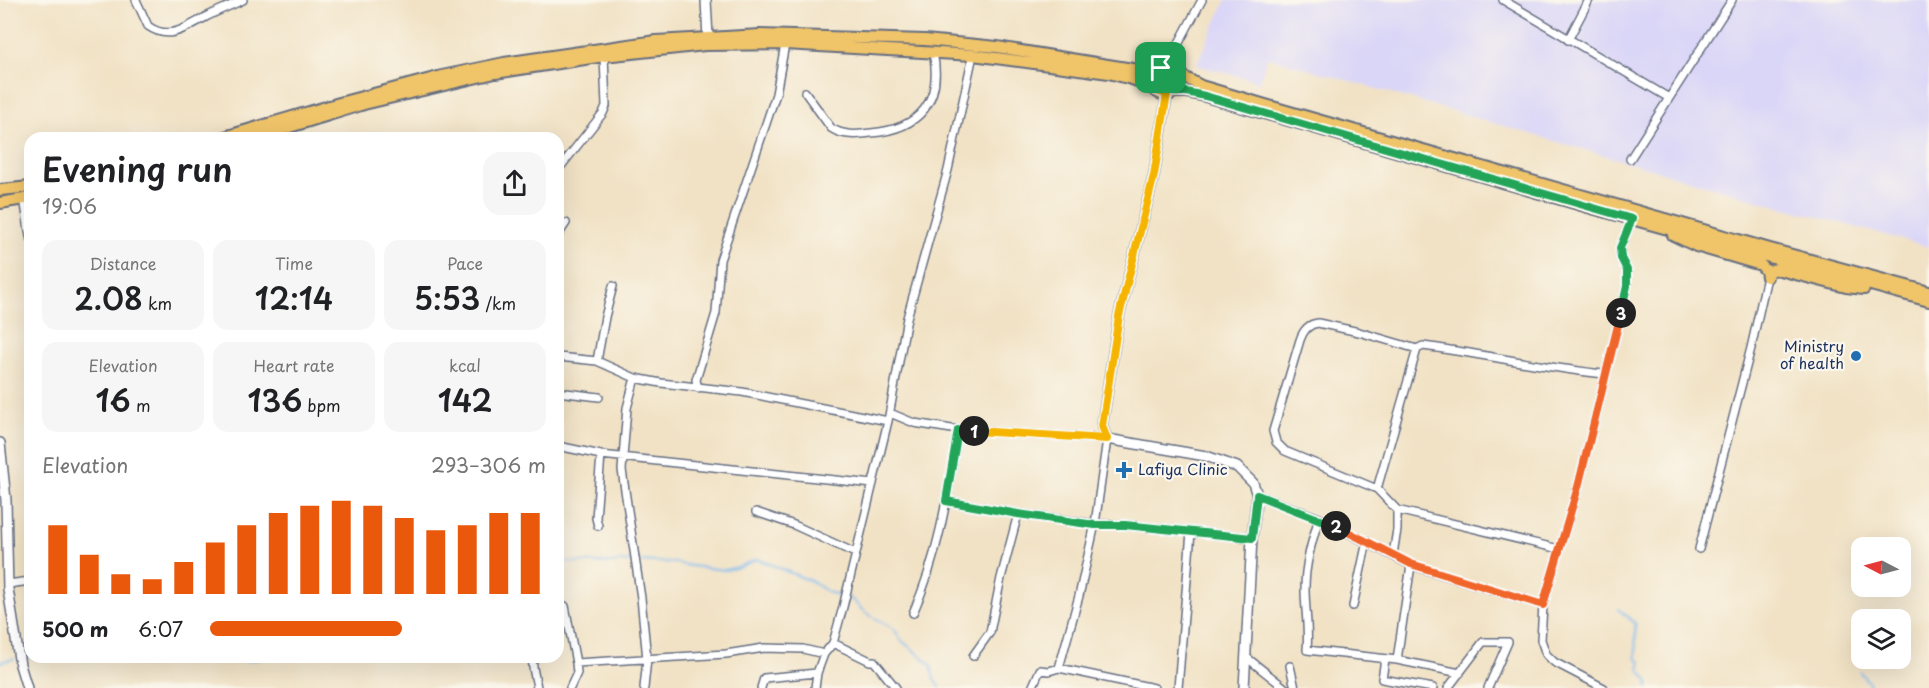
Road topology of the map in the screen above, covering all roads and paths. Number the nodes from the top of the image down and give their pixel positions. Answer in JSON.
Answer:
{"nodes":[{"id":1,"x":136,"y":0,"type":"edge"},
{"id":2,"x":243,"y":0,"type":"edge"},
{"id":3,"x":706,"y":0,"type":"edge"},
{"id":4,"x":1202,"y":0,"type":"edge"},
{"id":5,"x":1503,"y":0,"type":"edge"},
{"id":6,"x":1589,"y":0,"type":"edge"},
{"id":7,"x":1732,"y":0,"type":"edge"},
{"id":8,"x":708,"y":38,"type":"junction"},
{"id":9,"x":1568,"y":40,"type":"junction"},
{"id":10,"x":785,"y":44,"type":"junction"},
{"id":11,"x":933,"y":52,"type":"junction"},
{"id":12,"x":973,"y":55,"type":"junction"},
{"id":13,"x":604,"y":56,"type":"junction"},
{"id":14,"x":1164,"y":68,"type":"junction"},
{"id":15,"x":1176,"y":73,"type":"junction"},
{"id":16,"x":1155,"y":90,"type":"junction"},
{"id":17,"x":805,"y":92,"type":"dead end"},
{"id":18,"x":1171,"y":93,"type":"junction"},
{"id":19,"x":1669,"y":98,"type":"junction"},
{"id":20,"x":242,"y":132,"type":"edge"},
{"id":21,"x":273,"y":132,"type":"edge"},
{"id":22,"x":1630,"y":159,"type":"dead end"},
{"id":23,"x":564,"y":162,"type":"edge"},
{"id":24,"x":24,"y":188,"type":"edge"},
{"id":25,"x":0,"y":190,"type":"edge"},
{"id":26,"x":24,"y":199,"type":"edge"},
{"id":27,"x":0,"y":203,"type":"edge"},
{"id":28,"x":1632,"y":219,"type":"junction"},
{"id":29,"x":566,"y":223,"type":"dead end"},
{"id":30,"x":1652,"y":224,"type":"junction"},
{"id":31,"x":564,"y":226,"type":"edge"},
{"id":32,"x":1767,"y":278,"type":"junction"},
{"id":33,"x":613,"y":286,"type":"dead end"},
{"id":34,"x":1891,"y":291,"type":"junction"},
{"id":35,"x":1929,"y":292,"type":"edge"},
{"id":36,"x":1929,"y":301,"type":"edge"},
{"id":37,"x":1417,"y":349,"type":"junction"},
{"id":38,"x":564,"y":358,"type":"edge"},
{"id":39,"x":597,"y":361,"type":"junction"},
{"id":40,"x":1604,"y":375,"type":"junction"},
{"id":41,"x":635,"y":378,"type":"junction"},
{"id":42,"x":697,"y":384,"type":"junction"},
{"id":43,"x":564,"y":393,"type":"edge"},
{"id":44,"x":599,"y":397,"type":"dead end"},
{"id":45,"x":889,"y":417,"type":"junction"},
{"id":46,"x":958,"y":430,"type":"junction"},
{"id":47,"x":1107,"y":439,"type":"junction"},
{"id":48,"x":0,"y":443,"type":"edge"},
{"id":49,"x":564,"y":447,"type":"edge"},
{"id":50,"x":601,"y":455,"type":"junction"},
{"id":51,"x":622,"y":456,"type":"junction"},
{"id":52,"x":873,"y":484,"type":"junction"},
{"id":53,"x":1377,"y":489,"type":"junction"},
{"id":54,"x":1257,"y":495,"type":"junction"},
{"id":55,"x":3,"y":501,"type":"edge"},
{"id":56,"x":946,"y":501,"type":"junction"},
{"id":57,"x":1397,"y":510,"type":"junction"},
{"id":58,"x":756,"y":512,"type":"dead end"},
{"id":59,"x":1018,"y":514,"type":"junction"},
{"id":60,"x":1319,"y":519,"type":"junction"},
{"id":61,"x":1095,"y":525,"type":"junction"},
{"id":62,"x":597,"y":526,"type":"dead end"},
{"id":63,"x":1191,"y":532,"type":"junction"},
{"id":64,"x":1252,"y":538,"type":"junction"},
{"id":65,"x":1367,"y":541,"type":"junction"},
{"id":66,"x":1559,"y":549,"type":"junction"},
{"id":67,"x":1699,"y":549,"type":"dead end"},
{"id":68,"x":855,"y":553,"type":"junction"},
{"id":69,"x":1393,"y":554,"type":"junction"},
{"id":70,"x":1411,"y":564,"type":"junction"},
{"id":71,"x":24,"y":583,"type":"edge"},
{"id":72,"x":5,"y":588,"type":"edge"},
{"id":73,"x":1543,"y":605,"type":"junction"},
{"id":74,"x":564,"y":606,"type":"edge"},
{"id":75,"x":1353,"y":606,"type":"dead end"},
{"id":76,"x":913,"y":613,"type":"dead end"},
{"id":77,"x":833,"y":643,"type":"junction"},
{"id":78,"x":824,"y":654,"type":"junction"},
{"id":79,"x":973,"y":656,"type":"dead end"},
{"id":80,"x":1246,"y":657,"type":"junction"},
{"id":81,"x":647,"y":659,"type":"junction"},
{"id":82,"x":1385,"y":659,"type":"junction"},
{"id":83,"x":1397,"y":660,"type":"junction"},
{"id":84,"x":532,"y":663,"type":"edge"},
{"id":85,"x":576,"y":663,"type":"junction"},
{"id":86,"x":1290,"y":666,"type":"dead end"},
{"id":87,"x":1059,"y":668,"type":"junction"},
{"id":88,"x":1460,"y":673,"type":"junction"},
{"id":89,"x":817,"y":674,"type":"junction"},
{"id":90,"x":27,"y":688,"type":"edge"},
{"id":91,"x":537,"y":688,"type":"edge"},
{"id":92,"x":570,"y":688,"type":"edge"},
{"id":93,"x":644,"y":688,"type":"edge"},
{"id":94,"x":761,"y":688,"type":"edge"},
{"id":95,"x":815,"y":688,"type":"edge"},
{"id":96,"x":896,"y":688,"type":"edge"},
{"id":97,"x":1032,"y":688,"type":"edge"},
{"id":98,"x":1154,"y":688,"type":"edge"},
{"id":99,"x":1178,"y":688,"type":"edge"},
{"id":100,"x":1244,"y":688,"type":"edge"},
{"id":101,"x":1285,"y":688,"type":"edge"},
{"id":102,"x":1295,"y":688,"type":"edge"},
{"id":103,"x":1433,"y":688,"type":"edge"},
{"id":104,"x":1448,"y":688,"type":"edge"},
{"id":105,"x":1488,"y":688,"type":"edge"},
{"id":106,"x":1604,"y":688,"type":"edge"}],
"edges":[{"from":1,"to":2,"type":"street"},
{"from":3,"to":8,"type":"street"},
{"from":4,"to":14,"type":"street"},
{"from":5,"to":9,"type":"street"},
{"from":6,"to":9,"type":"street"},
{"from":7,"to":19,"type":"street"},
{"from":8,"to":14,"type":"main road"},
{"from":8,"to":20,"type":"main road"},
{"from":9,"to":19,"type":"street"},
{"from":10,"to":11,"type":"main road"},
{"from":10,"to":13,"type":"main road"},
{"from":10,"to":42,"type":"street"},
{"from":11,"to":12,"type":"main road"},
{"from":11,"to":17,"type":"street"},
{"from":12,"to":16,"type":"main road"},
{"from":12,"to":45,"type":"street"},
{"from":13,"to":21,"type":"main road"},
{"from":13,"to":23,"type":"street"},
{"from":14,"to":15,"type":"main road"},
{"from":14,"to":16,"type":"main road"},
{"from":15,"to":18,"type":"main road"},
{"from":15,"to":35,"type":"main road"},
{"from":16,"to":18,"type":"main road"},
{"from":18,"to":28,"type":"main road"},
{"from":18,"to":47,"type":"street"},
{"from":19,"to":22,"type":"street"},
{"from":24,"to":25,"type":"main road"},
{"from":26,"to":27,"type":"main road"},
{"from":28,"to":30,"type":"main road"},
{"from":28,"to":40,"type":"street"},
{"from":29,"to":31,"type":"street"},
{"from":30,"to":32,"type":"main road"},
{"from":30,"to":34,"type":"main road"},
{"from":32,"to":34,"type":"main road"},
{"from":32,"to":67,"type":"street"},
{"from":33,"to":39,"type":"street"},
{"from":34,"to":36,"type":"main road"},
{"from":37,"to":40,"type":"street"},
{"from":37,"to":53,"type":"street"},
{"from":37,"to":53,"type":"street"},
{"from":38,"to":39,"type":"street"},
{"from":39,"to":41,"type":"street"},
{"from":40,"to":66,"type":"street"},
{"from":41,"to":42,"type":"street"},
{"from":41,"to":51,"type":"street"},
{"from":42,"to":45,"type":"street"},
{"from":43,"to":44,"type":"street"},
{"from":45,"to":46,"type":"street"},
{"from":45,"to":52,"type":"street"},
{"from":46,"to":47,"type":"street"},
{"from":46,"to":56,"type":"street"},
{"from":47,"to":54,"type":"street"},
{"from":47,"to":61,"type":"street"},
{"from":48,"to":55,"type":"street"},
{"from":49,"to":50,"type":"street"},
{"from":50,"to":51,"type":"street"},
{"from":50,"to":62,"type":"street"},
{"from":51,"to":52,"type":"street"},
{"from":51,"to":81,"type":"street"},
{"from":52,"to":68,"type":"street"},
{"from":53,"to":57,"type":"street"},
{"from":54,"to":60,"type":"street"},
{"from":54,"to":64,"type":"street"},
{"from":55,"to":72,"type":"street"},
{"from":56,"to":59,"type":"street"},
{"from":56,"to":76,"type":"street"},
{"from":57,"to":66,"type":"street"},
{"from":57,"to":69,"type":"street"},
{"from":58,"to":68,"type":"street"},
{"from":59,"to":61,"type":"street"},
{"from":59,"to":79,"type":"street"},
{"from":60,"to":65,"type":"street"},
{"from":60,"to":82,"type":"street"},
{"from":61,"to":63,"type":"street"},
{"from":61,"to":87,"type":"street"},
{"from":63,"to":64,"type":"street"},
{"from":63,"to":99,"type":"street"},
{"from":64,"to":80,"type":"street"},
{"from":65,"to":69,"type":"street"},
{"from":65,"to":75,"type":"street"},
{"from":66,"to":73,"type":"street"},
{"from":68,"to":77,"type":"street"},
{"from":69,"to":70,"type":"street"},
{"from":70,"to":73,"type":"street"},
{"from":70,"to":83,"type":"street"},
{"from":71,"to":72,"type":"street"},
{"from":72,"to":90,"type":"street"},
{"from":73,"to":106,"type":"street"},
{"from":74,"to":85,"type":"street"},
{"from":77,"to":78,"type":"street"},
{"from":77,"to":96,"type":"street"},
{"from":78,"to":81,"type":"street"},
{"from":78,"to":89,"type":"street"},
{"from":80,"to":100,"type":"street"},
{"from":80,"to":101,"type":"street"},
{"from":81,"to":85,"type":"street"},
{"from":81,"to":93,"type":"street"},
{"from":82,"to":83,"type":"street"},
{"from":82,"to":103,"type":"street"},
{"from":83,"to":88,"type":"street"},
{"from":84,"to":91,"type":"street"},
{"from":85,"to":92,"type":"street"},
{"from":86,"to":102,"type":"street"},
{"from":87,"to":97,"type":"street"},
{"from":87,"to":98,"type":"street"},
{"from":88,"to":104,"type":"street"},
{"from":88,"to":105,"type":"street"},
{"from":89,"to":94,"type":"street"},
{"from":89,"to":95,"type":"street"}]}
